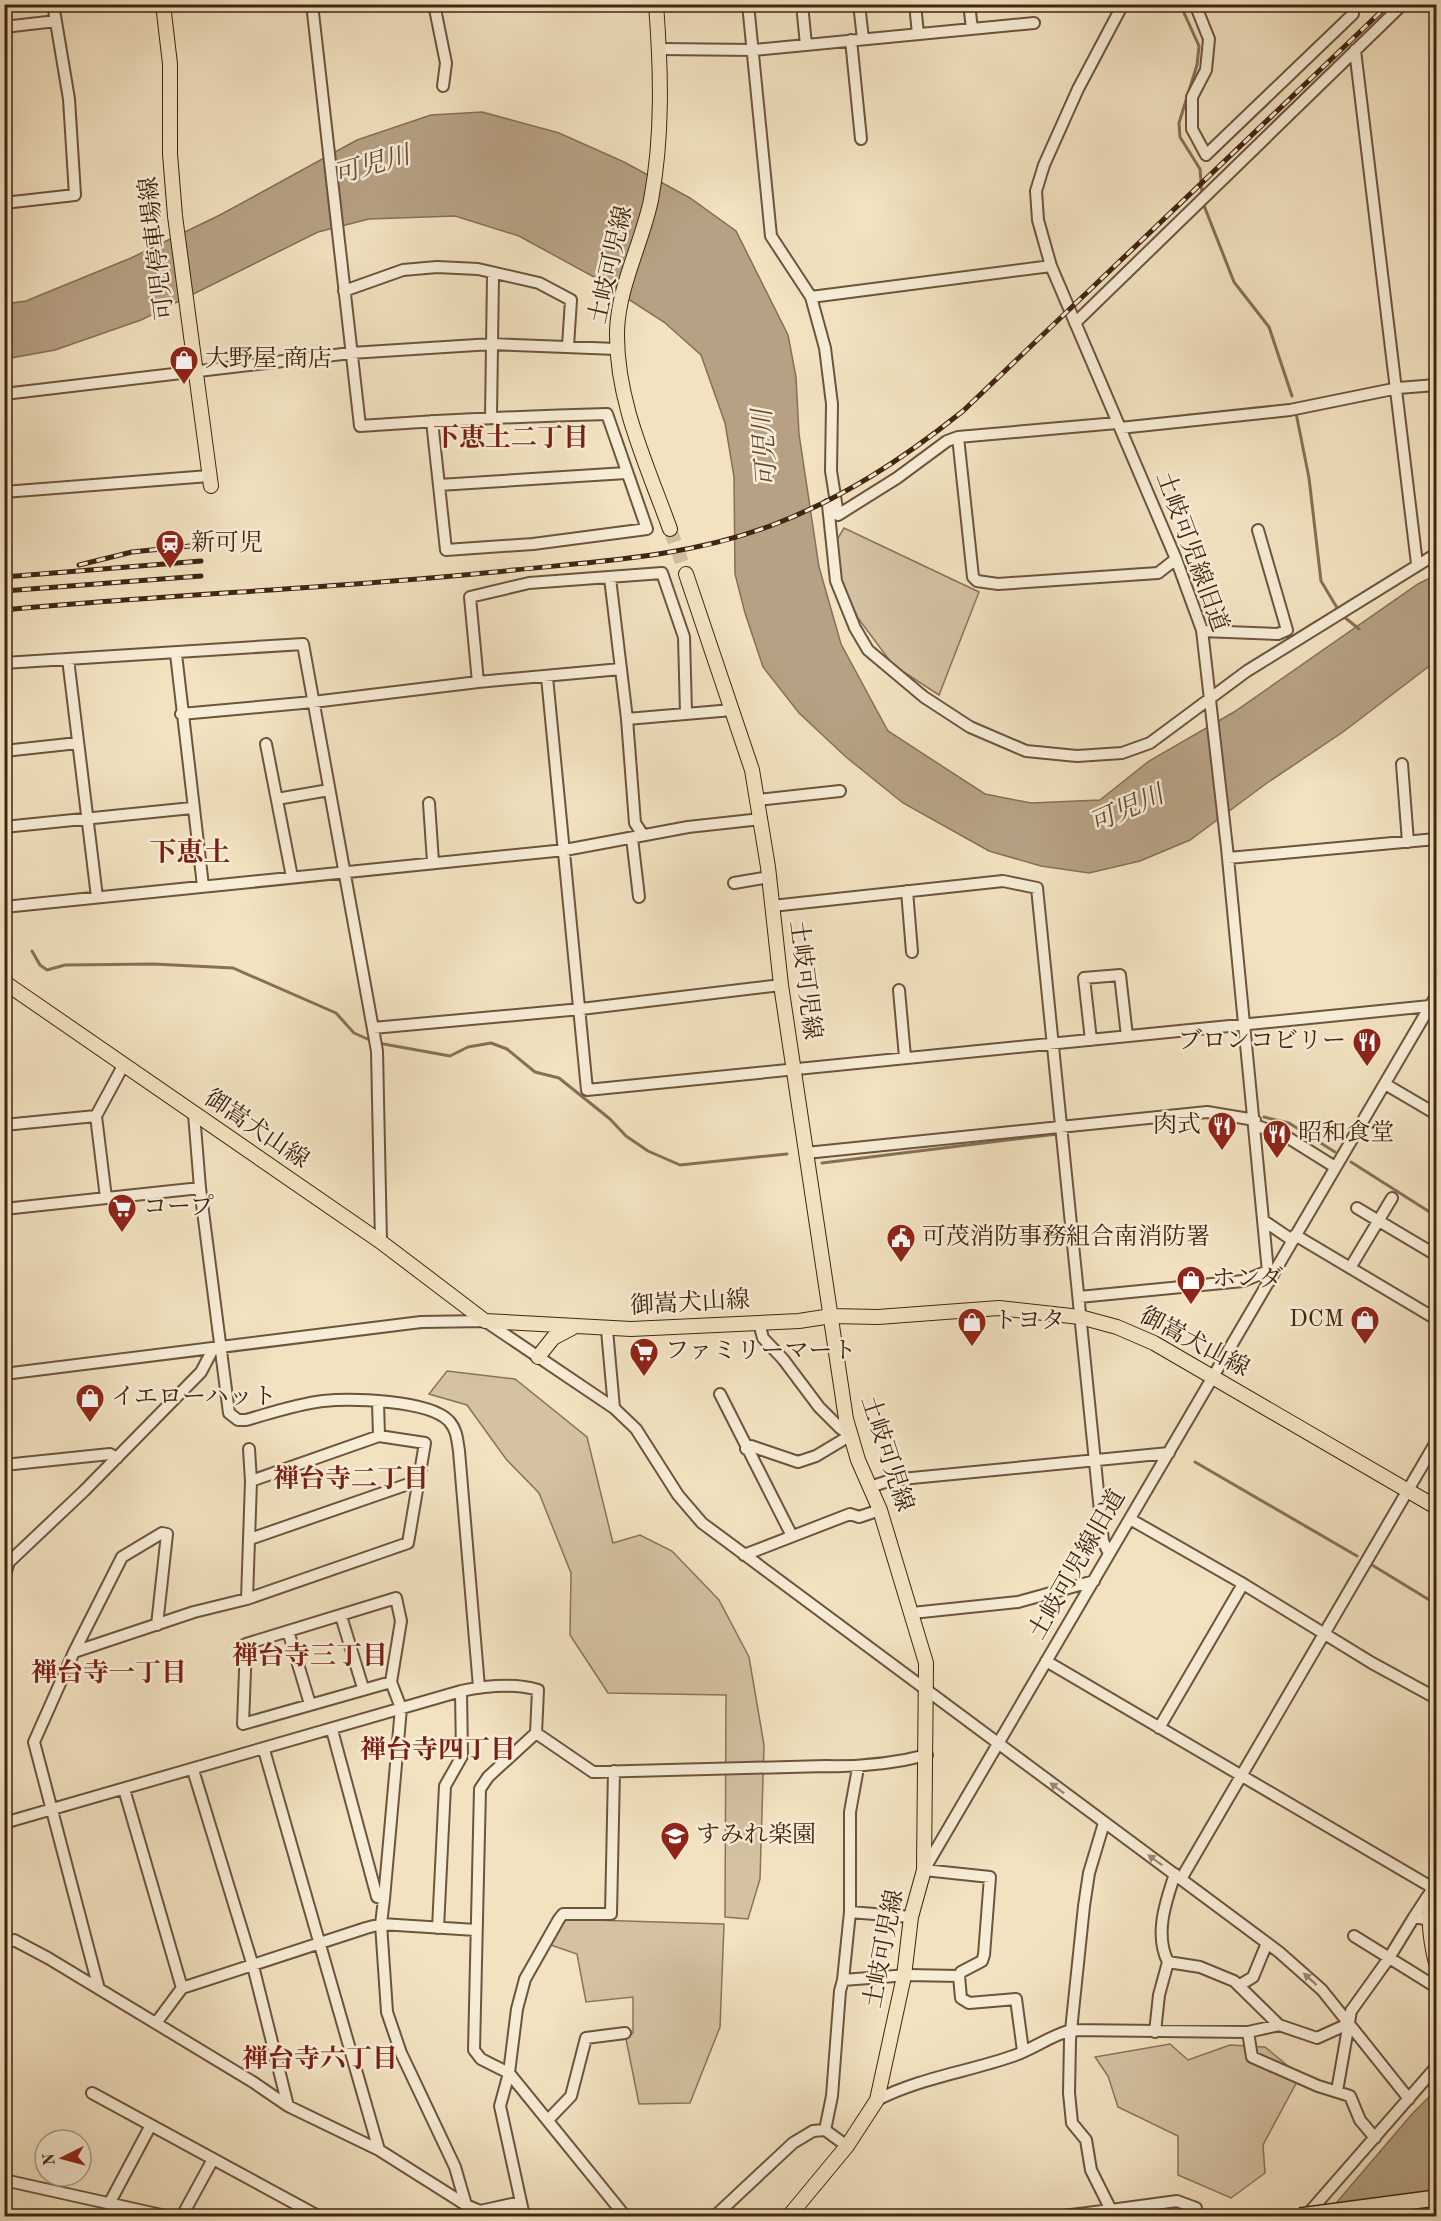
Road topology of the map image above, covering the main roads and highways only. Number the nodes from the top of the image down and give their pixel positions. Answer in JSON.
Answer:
{"nodes":[{"id":1,"x":163,"y":4,"type":"edge"},
{"id":2,"x":656,"y":4,"type":"edge"},
{"id":3,"x":210,"y":481,"type":"road end"},
{"id":4,"x":670,"y":529,"type":"tunnel mouth"},
{"id":5,"x":686,"y":574,"type":"tunnel mouth"},
{"id":6,"x":4,"y":982,"type":"edge"},
{"id":7,"x":831,"y":1316,"type":"junction"},
{"id":8,"x":573,"y":1327,"type":"junction"},
{"id":9,"x":538,"y":1357,"type":"road end"},
{"id":10,"x":1437,"y":1507,"type":"edge"},
{"id":11,"x":1435,"y":1888,"type":"edge"},
{"id":12,"x":1437,"y":1963,"type":"edge"},
{"id":13,"x":809,"y":2193,"type":"junction"},
{"id":14,"x":1437,"y":2198,"type":"edge"},
{"id":15,"x":789,"y":2217,"type":"edge"},
{"id":16,"x":799,"y":2217,"type":"edge"},
{"id":17,"x":1300,"y":2217,"type":"edge"}],
"edges":[{"from":1,"to":3,"type":"main road","name":"可児停車場線"},
{"from":2,"to":4,"type":"main road","name":"土岐可児線"},
{"from":5,"to":7,"type":"main road","name":"土岐可児線"},
{"from":6,"to":8,"type":"main road","name":"御嵩犬山線"},
{"from":7,"to":8,"type":"main road","name":"御嵩犬山線"},
{"from":7,"to":10,"type":"main road","name":"御嵩犬山線"},
{"from":7,"to":13,"type":"main road","name":"土岐可児線"},
{"from":8,"to":9,"type":"main road"},
{"from":11,"to":12,"type":"main road"},
{"from":13,"to":15,"type":"main road","name":"土岐可児線"},
{"from":13,"to":16,"type":"main road"},
{"from":14,"to":17,"type":"highway","bridge":true}]}
